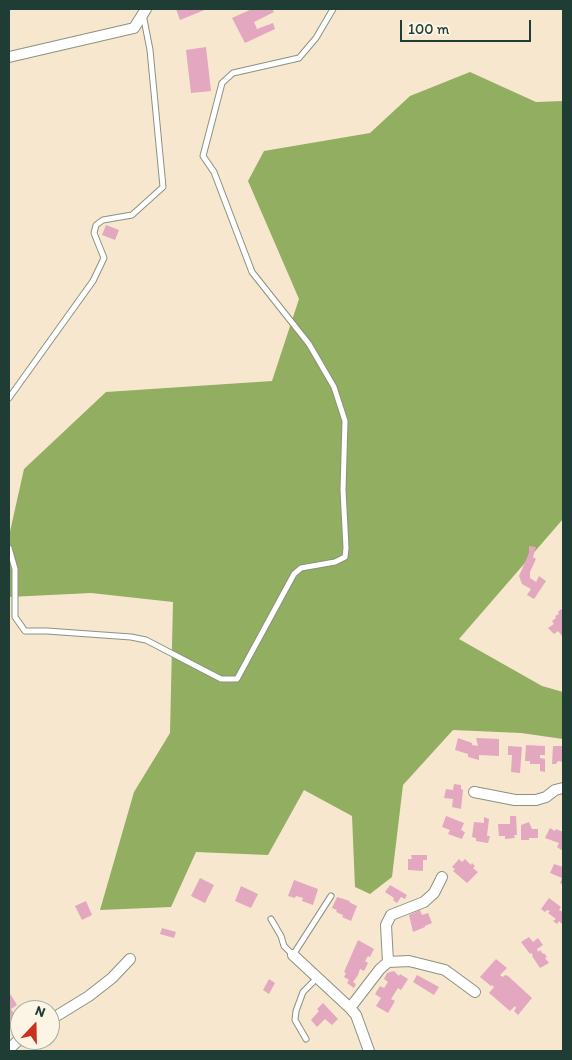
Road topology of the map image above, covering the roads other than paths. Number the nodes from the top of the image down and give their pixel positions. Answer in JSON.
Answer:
{"nodes":[{"id":1,"x":332,"y":9,"type":"edge"},
{"id":2,"x":145,"y":11,"type":"edge"},
{"id":3,"x":9,"y":57,"type":"edge"},
{"id":4,"x":9,"y":398,"type":"edge"},
{"id":5,"x":9,"y":548,"type":"edge"},
{"id":6,"x":563,"y":788,"type":"edge"},
{"id":7,"x":474,"y":792,"type":"dead end"},
{"id":8,"x":442,"y":877,"type":"dead end"},
{"id":9,"x":331,"y":896,"type":"dead end"},
{"id":10,"x":271,"y":919,"type":"dead end"},
{"id":11,"x":293,"y":955,"type":"junction"},
{"id":12,"x":130,"y":959,"type":"dead end"},
{"id":13,"x":388,"y":962,"type":"junction"},
{"id":14,"x":317,"y":978,"type":"junction"},
{"id":15,"x":476,"y":992,"type":"dead end"},
{"id":16,"x":350,"y":1008,"type":"junction"},
{"id":17,"x":60,"y":1014,"type":"edge"},
{"id":18,"x":306,"y":1039,"type":"dead end"},
{"id":19,"x":369,"y":1051,"type":"edge"}],
"edges":[{"from":1,"to":5,"type":"lane"},
{"from":2,"to":3,"type":"street"},
{"from":2,"to":4,"type":"lane"},
{"from":6,"to":7,"type":"street"},
{"from":8,"to":13,"type":"street"},
{"from":9,"to":11,"type":"lane"},
{"from":10,"to":11,"type":"lane"},
{"from":11,"to":14,"type":"street"},
{"from":12,"to":17,"type":"street"},
{"from":13,"to":15,"type":"street"},
{"from":13,"to":16,"type":"street"},
{"from":14,"to":16,"type":"street"},
{"from":14,"to":18,"type":"lane"},
{"from":16,"to":19,"type":"street"}]}
